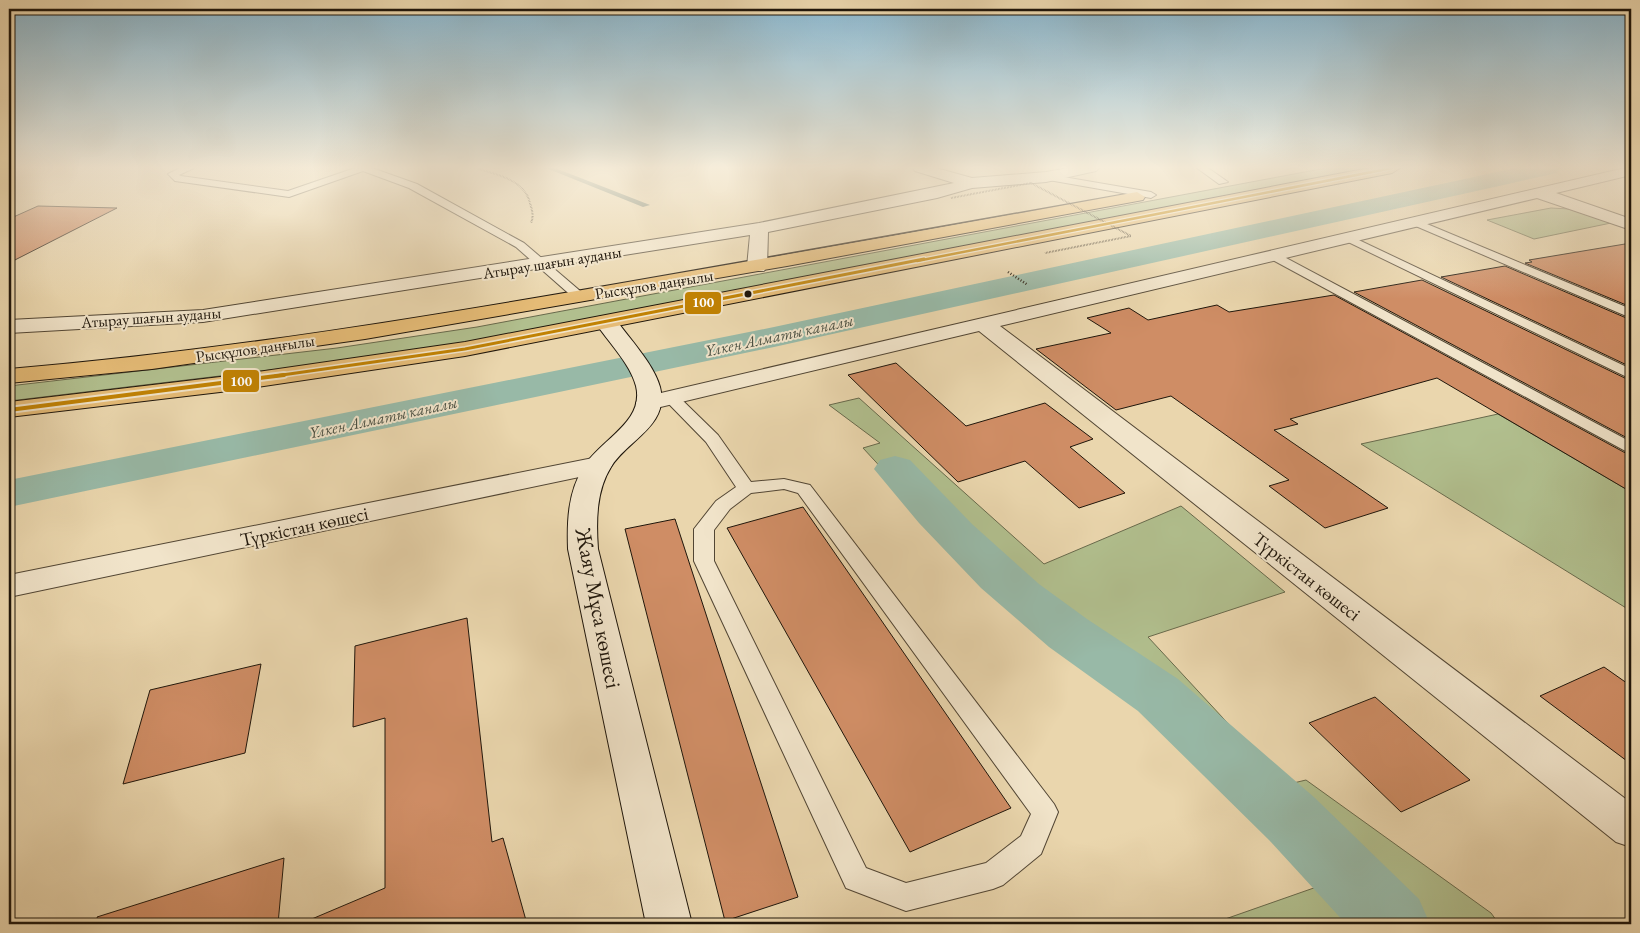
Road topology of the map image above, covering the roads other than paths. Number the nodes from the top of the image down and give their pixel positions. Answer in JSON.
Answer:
{"nodes":[{"id":1,"x":459,"y":212,"type":"edge"},
{"id":2,"x":843,"y":212,"type":"edge"},
{"id":3,"x":1059,"y":212,"type":"edge"},
{"id":4,"x":1170,"y":212,"type":"edge"},
{"id":5,"x":1457,"y":212,"type":"edge"},
{"id":6,"x":1592,"y":212,"type":"edge"},
{"id":7,"x":1415,"y":222,"type":"junction"},
{"id":8,"x":1631,"y":225,"type":"edge"},
{"id":9,"x":759,"y":228,"type":"junction"},
{"id":10,"x":1346,"y":237,"type":"junction"},
{"id":11,"x":1273,"y":255,"type":"junction"},
{"id":12,"x":540,"y":264,"type":"junction"},
{"id":13,"x":756,"y":267,"type":"junction"},
{"id":14,"x":580,"y":296,"type":"junction"},
{"id":15,"x":1631,"y":314,"type":"edge"},
{"id":16,"x":606,"y":322,"type":"junction"},
{"id":17,"x":983,"y":324,"type":"junction"},
{"id":18,"x":9,"y":327,"type":"edge"},
{"id":19,"x":1631,"y":375,"type":"edge"},
{"id":20,"x":9,"y":376,"type":"edge"},
{"id":21,"x":655,"y":393,"type":"junction"},
{"id":22,"x":9,"y":410,"type":"edge"},
{"id":23,"x":1631,"y":449,"type":"edge"},
{"id":24,"x":598,"y":465,"type":"junction"},
{"id":25,"x":746,"y":488,"type":"junction"},
{"id":26,"x":9,"y":586,"type":"edge"},
{"id":27,"x":1631,"y":828,"type":"edge"},
{"id":28,"x":669,"y":924,"type":"edge"}],
"edges":[{"from":1,"to":12,"type":"lane"},
{"from":2,"to":9,"type":"street","name":"Атырау шағын ауданы"},
{"from":3,"to":13,"type":"main road","name":"Рысқұлов даңғылы"},
{"from":4,"to":16,"type":"main road","name":"Рысқұлов даңғылы"},
{"from":5,"to":7,"type":"street"},
{"from":6,"to":8,"type":"street"},
{"from":7,"to":10,"type":"street"},
{"from":7,"to":15,"type":"lane"},
{"from":9,"to":12,"type":"street","name":"Атырау шағын ауданы"},
{"from":9,"to":13,"type":"street"},
{"from":10,"to":11,"type":"street"},
{"from":10,"to":19,"type":"lane"},
{"from":11,"to":17,"type":"street"},
{"from":11,"to":23,"type":"lane"},
{"from":12,"to":14,"type":"lane"},
{"from":12,"to":18,"type":"street","name":"Атырау шағын ауданы"},
{"from":13,"to":14,"type":"main road","name":"Рысқұлов даңғылы"},
{"from":14,"to":20,"type":"main road","name":"Рысқұлов даңғылы"},
{"from":16,"to":21,"type":"street"},
{"from":16,"to":22,"type":"main road","name":"Рысқұлов даңғылы"},
{"from":17,"to":21,"type":"street"},
{"from":17,"to":27,"type":"street","name":"Түркістан көшесі"},
{"from":21,"to":24,"type":"street","name":"Жаяу Мұса көшесі"},
{"from":21,"to":25,"type":"lane"},
{"from":24,"to":26,"type":"street","name":"Түркістан көшесі"},
{"from":24,"to":28,"type":"street","name":"Жаяу Мұса көшесі"},
{"from":25,"to":25,"type":"lane"}]}
